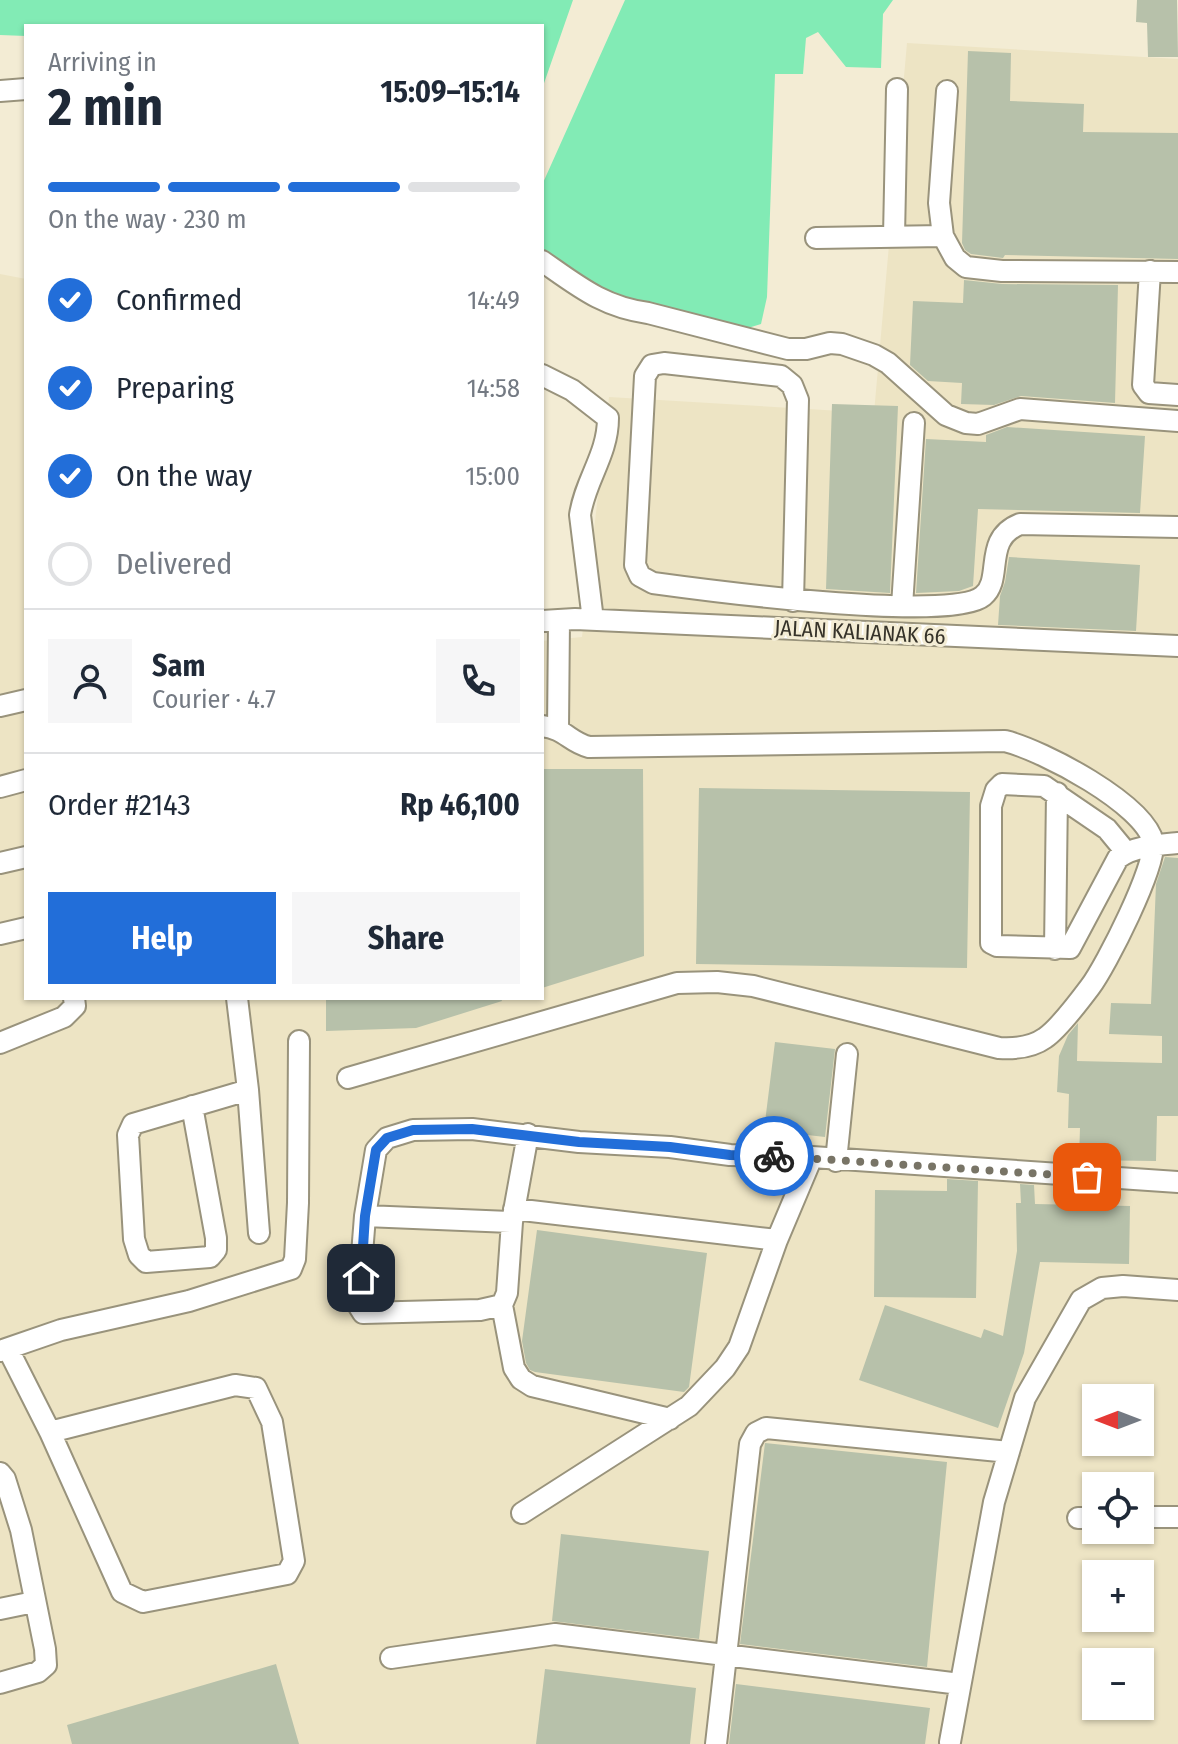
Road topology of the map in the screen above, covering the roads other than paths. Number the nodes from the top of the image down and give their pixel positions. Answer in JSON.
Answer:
{"nodes":[{"id":1,"x":24,"y":89,"type":"edge"},
{"id":2,"x":897,"y":89,"type":"dead end"},
{"id":3,"x":0,"y":91,"type":"edge"},
{"id":4,"x":947,"y":91,"type":"dead end"},
{"id":5,"x":894,"y":236,"type":"junction"},
{"id":6,"x":943,"y":236,"type":"junction"},
{"id":7,"x":816,"y":238,"type":"dead end"},
{"id":8,"x":544,"y":262,"type":"edge"},
{"id":9,"x":1150,"y":271,"type":"junction"},
{"id":10,"x":1178,"y":272,"type":"edge"},
{"id":11,"x":544,"y":376,"type":"edge"},
{"id":12,"x":1178,"y":395,"type":"edge"},
{"id":13,"x":1178,"y":421,"type":"edge"},
{"id":14,"x":914,"y":423,"type":"dead end"},
{"id":15,"x":1178,"y":527,"type":"edge"},
{"id":16,"x":793,"y":601,"type":"junction"},
{"id":17,"x":902,"y":606,"type":"junction"},
{"id":18,"x":551,"y":620,"type":"edge"},
{"id":19,"x":593,"y":620,"type":"junction"},
{"id":20,"x":1178,"y":646,"type":"edge"},
{"id":21,"x":24,"y":700,"type":"edge"},
{"id":22,"x":0,"y":706,"type":"edge"},
{"id":23,"x":550,"y":728,"type":"edge"},
{"id":24,"x":24,"y":781,"type":"edge"},
{"id":25,"x":0,"y":787,"type":"edge"},
{"id":26,"x":1057,"y":793,"type":"junction"},
{"id":27,"x":1178,"y":843,"type":"edge"},
{"id":28,"x":1153,"y":845,"type":"junction"},
{"id":29,"x":1126,"y":852,"type":"junction"},
{"id":30,"x":24,"y":857,"type":"edge"},
{"id":31,"x":0,"y":863,"type":"edge"},
{"id":32,"x":24,"y":928,"type":"edge"},
{"id":33,"x":0,"y":934,"type":"edge"},
{"id":34,"x":1055,"y":949,"type":"junction"},
{"id":35,"x":74,"y":1000,"type":"edge"},
{"id":36,"x":237,"y":1000,"type":"edge"},
{"id":37,"x":299,"y":1041,"type":"dead end"},
{"id":38,"x":0,"y":1043,"type":"edge"},
{"id":39,"x":847,"y":1054,"type":"dead end"},
{"id":40,"x":348,"y":1078,"type":"dead end"},
{"id":41,"x":248,"y":1090,"type":"junction"},
{"id":42,"x":192,"y":1106,"type":"junction"},
{"id":43,"x":528,"y":1134,"type":"junction"},
{"id":44,"x":812,"y":1157,"type":"junction"},
{"id":45,"x":836,"y":1161,"type":"junction"},
{"id":46,"x":1178,"y":1182,"type":"edge"},
{"id":47,"x":365,"y":1216,"type":"junction"},
{"id":48,"x":513,"y":1216,"type":"junction"},
{"id":49,"x":259,"y":1233,"type":"dead end"},
{"id":50,"x":777,"y":1240,"type":"junction"},
{"id":51,"x":210,"y":1257,"type":"junction"},
{"id":52,"x":1178,"y":1290,"type":"edge"},
{"id":53,"x":218,"y":1293,"type":"junction"},
{"id":54,"x":502,"y":1305,"type":"junction"},
{"id":55,"x":4,"y":1350,"type":"edge"},
{"id":56,"x":670,"y":1419,"type":"junction"},
{"id":57,"x":50,"y":1432,"type":"junction"},
{"id":58,"x":1009,"y":1452,"type":"junction"},
{"id":59,"x":0,"y":1473,"type":"edge"},
{"id":60,"x":522,"y":1513,"type":"dead end"},
{"id":61,"x":1154,"y":1517,"type":"edge"},
{"id":62,"x":1178,"y":1517,"type":"edge"},
{"id":63,"x":21,"y":1530,"type":"junction"},
{"id":64,"x":0,"y":1535,"type":"edge"},
{"id":65,"x":34,"y":1602,"type":"junction"},
{"id":66,"x":0,"y":1609,"type":"edge"},
{"id":67,"x":725,"y":1654,"type":"junction"},
{"id":68,"x":391,"y":1658,"type":"dead end"},
{"id":69,"x":0,"y":1683,"type":"edge"},
{"id":70,"x":960,"y":1684,"type":"junction"},
{"id":71,"x":950,"y":1742,"type":"dead end"},
{"id":72,"x":716,"y":1744,"type":"edge"}],
"edges":[{"from":1,"to":3,"type":"lane"},
{"from":2,"to":5,"type":"lane"},
{"from":4,"to":6,"type":"lane"},
{"from":5,"to":6,"type":"lane"},
{"from":5,"to":7,"type":"lane"},
{"from":6,"to":9,"type":"lane"},
{"from":8,"to":13,"type":"lane"},
{"from":9,"to":10,"type":"lane"},
{"from":9,"to":12,"type":"lane"},
{"from":11,"to":19,"type":"lane"},
{"from":14,"to":17,"type":"lane"},
{"from":15,"to":17,"type":"lane"},
{"from":16,"to":16,"type":"lane"},
{"from":16,"to":17,"type":"lane"},
{"from":18,"to":19,"type":"lane","name":"JALAN KALIANAK 66"},
{"from":18,"to":23,"type":"lane"},
{"from":19,"to":20,"type":"lane","name":"JALAN KALIANAK 66"},
{"from":21,"to":22,"type":"lane"},
{"from":23,"to":28,"type":"lane"},
{"from":24,"to":25,"type":"lane"},
{"from":26,"to":29,"type":"lane"},
{"from":26,"to":34,"type":"lane"},
{"from":26,"to":34,"type":"lane"},
{"from":27,"to":28,"type":"lane"},
{"from":28,"to":29,"type":"lane"},
{"from":28,"to":40,"type":"lane"},
{"from":29,"to":34,"type":"lane"},
{"from":30,"to":31,"type":"lane"},
{"from":32,"to":33,"type":"lane"},
{"from":35,"to":38,"type":"lane"},
{"from":36,"to":41,"type":"lane"},
{"from":37,"to":53,"type":"lane"},
{"from":39,"to":45,"type":"lane"},
{"from":41,"to":42,"type":"lane"},
{"from":41,"to":49,"type":"lane"},
{"from":42,"to":51,"type":"lane"},
{"from":42,"to":51,"type":"lane"},
{"from":43,"to":44,"type":"lane"},
{"from":43,"to":47,"type":"lane"},
{"from":43,"to":48,"type":"lane"},
{"from":44,"to":45,"type":"lane"},
{"from":44,"to":50,"type":"lane"},
{"from":45,"to":46,"type":"lane"},
{"from":47,"to":48,"type":"lane"},
{"from":47,"to":54,"type":"lane"},
{"from":48,"to":50,"type":"lane"},
{"from":48,"to":54,"type":"lane"},
{"from":50,"to":56,"type":"lane"},
{"from":51,"to":53,"type":"lane"},
{"from":52,"to":58,"type":"lane"},
{"from":53,"to":55,"type":"lane"},
{"from":54,"to":56,"type":"lane"},
{"from":55,"to":57,"type":"lane"},
{"from":56,"to":60,"type":"lane"},
{"from":57,"to":57,"type":"lane"},
{"from":58,"to":67,"type":"lane"},
{"from":58,"to":70,"type":"lane"},
{"from":59,"to":63,"type":"lane"},
{"from":61,"to":62,"type":"lane"},
{"from":63,"to":64,"type":"lane"},
{"from":63,"to":65,"type":"lane"},
{"from":65,"to":66,"type":"lane"},
{"from":65,"to":69,"type":"lane"},
{"from":67,"to":68,"type":"lane"},
{"from":67,"to":70,"type":"lane"},
{"from":67,"to":72,"type":"lane"},
{"from":70,"to":71,"type":"lane"}]}
